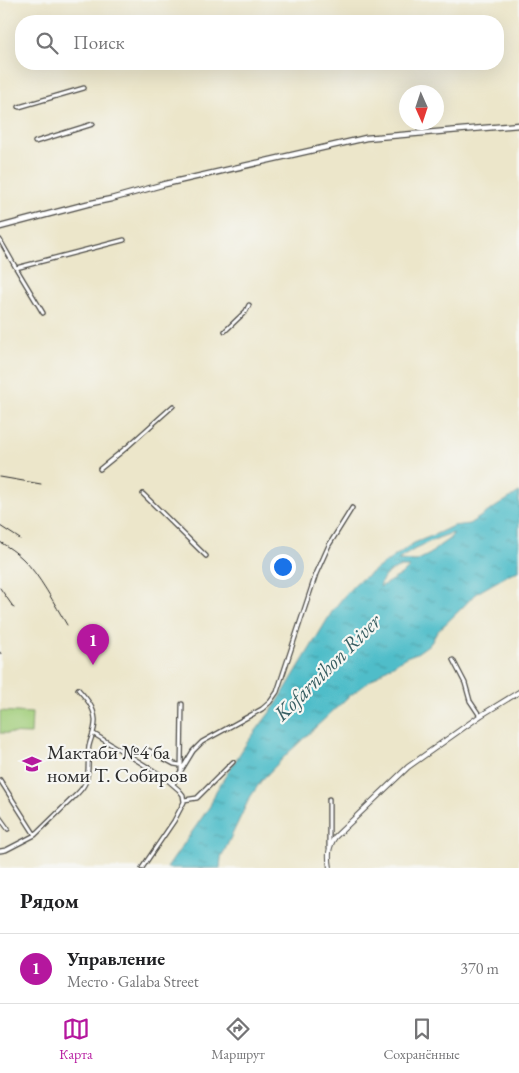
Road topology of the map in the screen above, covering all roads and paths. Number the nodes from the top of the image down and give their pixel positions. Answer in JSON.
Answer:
{"nodes":[{"id":1,"x":84,"y":88,"type":"dead end"},
{"id":2,"x":19,"y":107,"type":"dead end"},
{"id":3,"x":93,"y":124,"type":"dead end"},
{"id":4,"x":519,"y":125,"type":"edge"},
{"id":5,"x":35,"y":142,"type":"dead end"},
{"id":6,"x":0,"y":227,"type":"edge"},
{"id":7,"x":0,"y":240,"type":"edge"},
{"id":8,"x":124,"y":240,"type":"dead end"},
{"id":9,"x":16,"y":268,"type":"junction"},
{"id":10,"x":249,"y":305,"type":"dead end"},
{"id":11,"x":43,"y":313,"type":"dead end"},
{"id":12,"x":225,"y":330,"type":"dead end"},
{"id":13,"x":173,"y":406,"type":"dead end"},
{"id":14,"x":100,"y":470,"type":"dead end"},
{"id":15,"x":143,"y":494,"type":"dead end"},
{"id":16,"x":352,"y":508,"type":"dead end"},
{"id":17,"x":206,"y":556,"type":"dead end"},
{"id":18,"x":453,"y":660,"type":"dead end"},
{"id":19,"x":78,"y":689,"type":"dead end"},
{"id":20,"x":519,"y":692,"type":"edge"},
{"id":21,"x":182,"y":704,"type":"dead end"},
{"id":22,"x":480,"y":716,"type":"junction"},
{"id":23,"x":94,"y":734,"type":"junction"},
{"id":24,"x":146,"y":749,"type":"dead end"},
{"id":25,"x":233,"y":762,"type":"dead end"},
{"id":26,"x":180,"y":765,"type":"junction"},
{"id":27,"x":181,"y":772,"type":"junction"},
{"id":28,"x":0,"y":780,"type":"edge"},
{"id":29,"x":173,"y":784,"type":"junction"},
{"id":30,"x":329,"y":799,"type":"dead end"},
{"id":31,"x":184,"y":800,"type":"junction"},
{"id":32,"x":0,"y":818,"type":"edge"},
{"id":33,"x":8,"y":829,"type":"dead end"},
{"id":34,"x":35,"y":835,"type":"junction"},
{"id":35,"x":329,"y":848,"type":"junction"},
{"id":36,"x":0,"y":852,"type":"edge"},
{"id":37,"x":142,"y":868,"type":"edge"},
{"id":38,"x":330,"y":868,"type":"edge"}],
"edges":[{"from":1,"to":2,"type":"street"},
{"from":3,"to":5,"type":"street"},
{"from":4,"to":6,"type":"main road"},
{"from":7,"to":9,"type":"street"},
{"from":8,"to":9,"type":"street"},
{"from":9,"to":11,"type":"street"},
{"from":10,"to":12,"type":"street"},
{"from":13,"to":14,"type":"street"},
{"from":15,"to":17,"type":"street"},
{"from":16,"to":27,"type":"street"},
{"from":18,"to":22,"type":"street"},
{"from":19,"to":23,"type":"street"},
{"from":20,"to":22,"type":"street"},
{"from":21,"to":26,"type":"street"},
{"from":22,"to":35,"type":"street"},
{"from":23,"to":29,"type":"street"},
{"from":23,"to":34,"type":"street"},
{"from":24,"to":26,"type":"street"},
{"from":25,"to":31,"type":"street"},
{"from":26,"to":27,"type":"street"},
{"from":27,"to":29,"type":"street"},
{"from":28,"to":34,"type":"street"},
{"from":29,"to":31,"type":"street"},
{"from":30,"to":35,"type":"street"},
{"from":31,"to":37,"type":"street"},
{"from":32,"to":33,"type":"street"},
{"from":34,"to":36,"type":"street"},
{"from":35,"to":38,"type":"street"}]}
